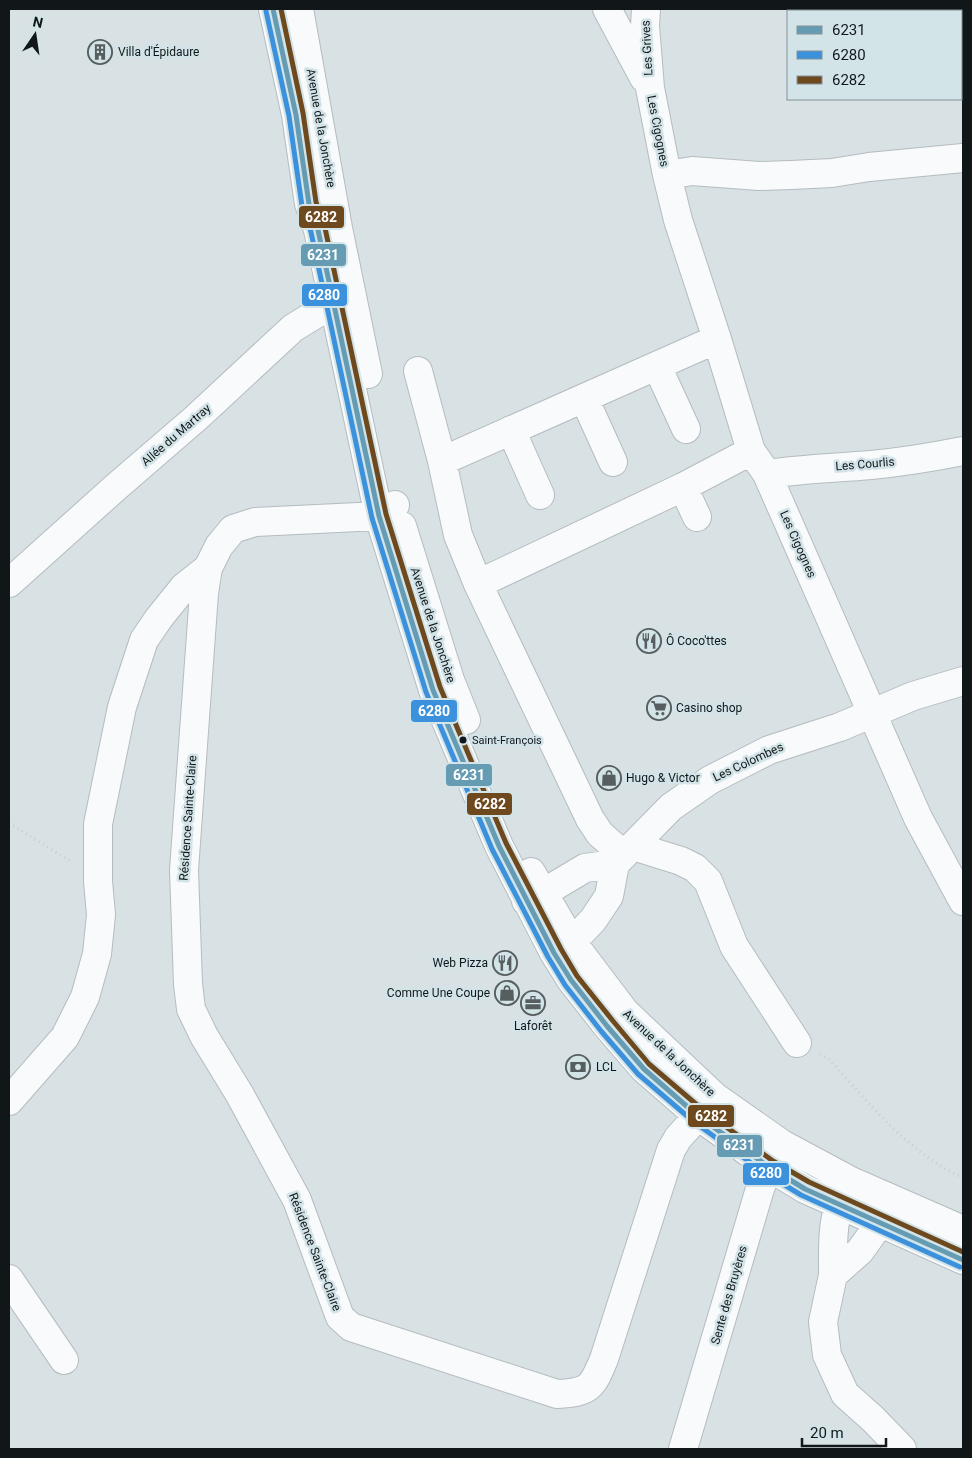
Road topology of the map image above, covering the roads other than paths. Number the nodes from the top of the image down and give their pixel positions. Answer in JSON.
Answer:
{"nodes":[{"id":1,"x":273,"y":9,"type":"edge"},
{"id":2,"x":299,"y":9,"type":"edge"},
{"id":3,"x":607,"y":9,"type":"edge"},
{"id":4,"x":646,"y":9,"type":"edge"},
{"id":5,"x":650,"y":88,"type":"junction"},
{"id":6,"x":963,"y":158,"type":"edge"},
{"id":7,"x":667,"y":175,"type":"junction"},
{"id":8,"x":343,"y":306,"type":"junction"},
{"id":9,"x":717,"y":339,"type":"junction"},
{"id":10,"x":657,"y":366,"type":"junction"},
{"id":11,"x":418,"y":371,"type":"dead end"},
{"id":12,"x":584,"y":398,"type":"junction"},
{"id":13,"x":686,"y":429,"type":"dead end"},
{"id":14,"x":511,"y":430,"type":"junction"},
{"id":15,"x":751,"y":451,"type":"junction"},
{"id":16,"x":963,"y":451,"type":"edge"},
{"id":17,"x":442,"y":461,"type":"junction"},
{"id":18,"x":613,"y":462,"type":"dead end"},
{"id":19,"x":767,"y":474,"type":"junction"},
{"id":20,"x":683,"y":487,"type":"junction"},
{"id":21,"x":540,"y":496,"type":"dead end"},
{"id":22,"x":387,"y":511,"type":"junction"},
{"id":23,"x":697,"y":517,"type":"dead end"},
{"id":24,"x":208,"y":568,"type":"junction"},
{"id":25,"x":9,"y":583,"type":"edge"},
{"id":26,"x":478,"y":584,"type":"junction"},
{"id":27,"x":963,"y":681,"type":"edge"},
{"id":28,"x":872,"y":712,"type":"junction"},
{"id":29,"x":624,"y":855,"type":"junction"},
{"id":30,"x":534,"y":897,"type":"junction"},
{"id":31,"x":963,"y":901,"type":"edge"},
{"id":32,"x":563,"y":947,"type":"junction"},
{"id":33,"x":797,"y":1043,"type":"road end"},
{"id":34,"x":9,"y":1101,"type":"edge"},
{"id":35,"x":706,"y":1106,"type":"junction"},
{"id":36,"x":776,"y":1155,"type":"junction"},
{"id":37,"x":844,"y":1192,"type":"junction"},
{"id":38,"x":886,"y":1211,"type":"junction"},
{"id":39,"x":963,"y":1230,"type":"edge"},
{"id":40,"x":963,"y":1260,"type":"edge"},
{"id":41,"x":833,"y":1275,"type":"junction"},
{"id":42,"x":9,"y":1279,"type":"edge"},
{"id":43,"x":64,"y":1360,"type":"dead end"},
{"id":44,"x":683,"y":1449,"type":"edge"},
{"id":45,"x":902,"y":1449,"type":"edge"}],
"edges":[{"from":1,"to":8,"type":"street","name":"Avenue de la Jonchère"},
{"from":2,"to":8,"type":"street","name":"Avenue de la Jonchère"},
{"from":3,"to":5,"type":"street"},
{"from":4,"to":5,"type":"street","name":"Les Grives"},
{"from":5,"to":7,"type":"street","name":"Les Cigognes"},
{"from":6,"to":7,"type":"street","name":"Les Cigognes"},
{"from":7,"to":9,"type":"street","name":"Les Cigognes"},
{"from":8,"to":22,"type":"street","name":"Avenue de la Jonchère"},
{"from":8,"to":25,"type":"street","name":"Allée du Martray"},
{"from":9,"to":10,"type":"street"},
{"from":9,"to":15,"type":"street","name":"Les Cigognes"},
{"from":10,"to":12,"type":"street"},
{"from":10,"to":13,"type":"street"},
{"from":11,"to":17,"type":"street"},
{"from":12,"to":14,"type":"street"},
{"from":12,"to":18,"type":"street"},
{"from":14,"to":17,"type":"street"},
{"from":14,"to":21,"type":"street"},
{"from":15,"to":19,"type":"street","name":"Les Cigognes"},
{"from":15,"to":20,"type":"street"},
{"from":16,"to":19,"type":"street","name":"Les Courlis"},
{"from":17,"to":26,"type":"street"},
{"from":19,"to":28,"type":"street","name":"Les Cigognes"},
{"from":20,"to":23,"type":"street"},
{"from":20,"to":26,"type":"street"},
{"from":22,"to":24,"type":"street","name":"Résidence Sainte-Claire"},
{"from":22,"to":30,"type":"street","name":"Avenue de la Jonchère"},
{"from":24,"to":34,"type":"street","name":"Résidence Sainte-Claire"},
{"from":24,"to":35,"type":"street","name":"Résidence Sainte-Claire"},
{"from":26,"to":29,"type":"street"},
{"from":27,"to":28,"type":"street","name":"Les Colombes"},
{"from":28,"to":29,"type":"street","name":"Les Colombes"},
{"from":28,"to":31,"type":"street","name":"Les Cigognes"},
{"from":29,"to":30,"type":"street"},
{"from":29,"to":32,"type":"street"},
{"from":29,"to":33,"type":"street"},
{"from":30,"to":32,"type":"street","name":"Avenue de la Jonchère"},
{"from":32,"to":35,"type":"street","name":"Avenue de la Jonchère"},
{"from":35,"to":36,"type":"street","name":"Avenue de la Jonchère"},
{"from":36,"to":37,"type":"street","name":"Avenue de la Jonchère"},
{"from":36,"to":44,"type":"street","name":"Sente des Bruyères"},
{"from":37,"to":38,"type":"street","name":"Avenue de la Jonchère"},
{"from":37,"to":41,"type":"street"},
{"from":38,"to":39,"type":"street","name":"Avenue de la Jonchère"},
{"from":38,"to":40,"type":"street","name":"Avenue de la Jonchère"},
{"from":38,"to":41,"type":"street"},
{"from":41,"to":45,"type":"street"},
{"from":42,"to":43,"type":"street"}]}
